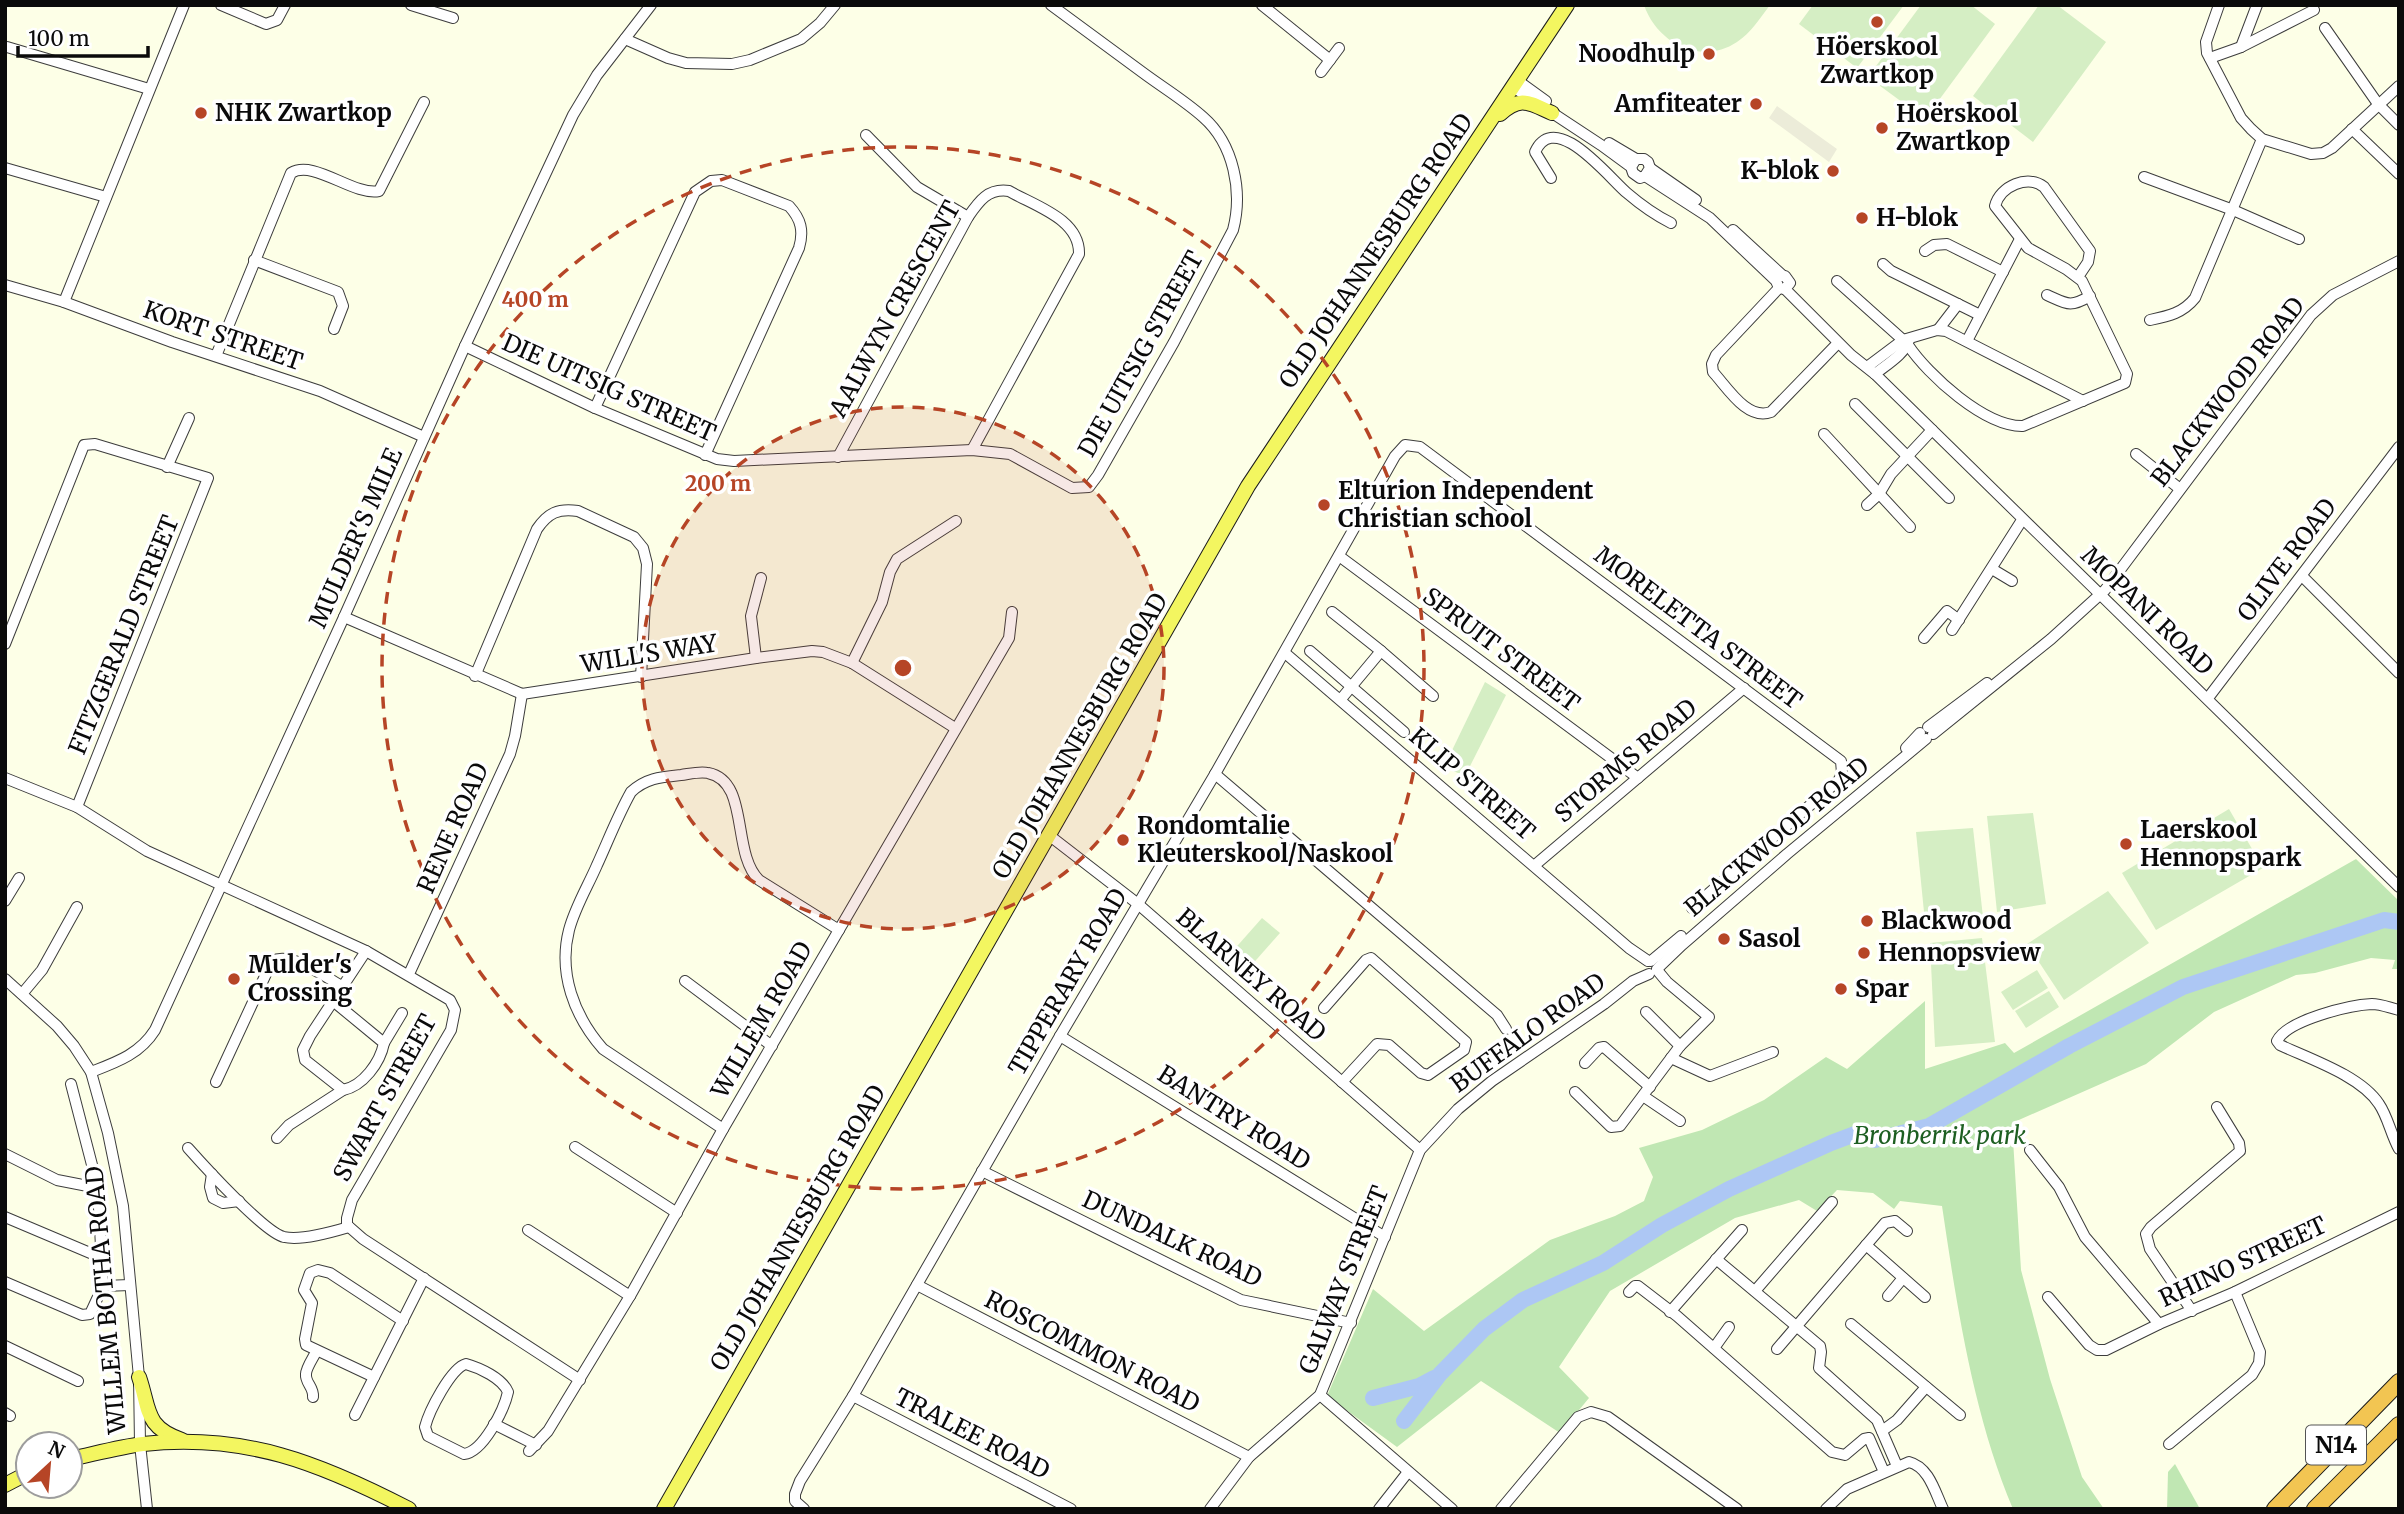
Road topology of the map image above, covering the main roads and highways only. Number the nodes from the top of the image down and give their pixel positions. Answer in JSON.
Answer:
{"nodes":[{"id":1,"x":1567,"y":5,"type":"edge"},
{"id":2,"x":1552,"y":113,"type":"road end"},
{"id":3,"x":1486,"y":128,"type":"junction"},
{"id":4,"x":139,"y":1377,"type":"road end"},
{"id":5,"x":2399,"y":1382,"type":"edge"},
{"id":6,"x":2399,"y":1425,"type":"edge"},
{"id":7,"x":192,"y":1443,"type":"junction"},
{"id":8,"x":141,"y":1449,"type":"junction"},
{"id":9,"x":84,"y":1457,"type":"edge"},
{"id":10,"x":84,"y":1464,"type":"edge"},
{"id":11,"x":393,"y":1509,"type":"edge"},
{"id":12,"x":409,"y":1509,"type":"edge"},
{"id":13,"x":664,"y":1509,"type":"edge"},
{"id":14,"x":2275,"y":1509,"type":"edge"},
{"id":15,"x":2315,"y":1509,"type":"edge"}],
"edges":[{"from":1,"to":3,"type":"main road","name":"OLD JOHANNESBURG ROAD"},
{"from":2,"to":3,"type":"main road"},
{"from":3,"to":13,"type":"main road","name":"OLD JOHANNESBURG ROAD"},
{"from":4,"to":7,"type":"main road"},
{"from":5,"to":14,"type":"highway","number":"N14"},
{"from":6,"to":15,"type":"highway","number":"N14"},
{"from":7,"to":8,"type":"main road"},
{"from":7,"to":12,"type":"main road"},
{"from":8,"to":9,"type":"main road"},
{"from":8,"to":10,"type":"main road"},
{"from":8,"to":11,"type":"main road"}]}
